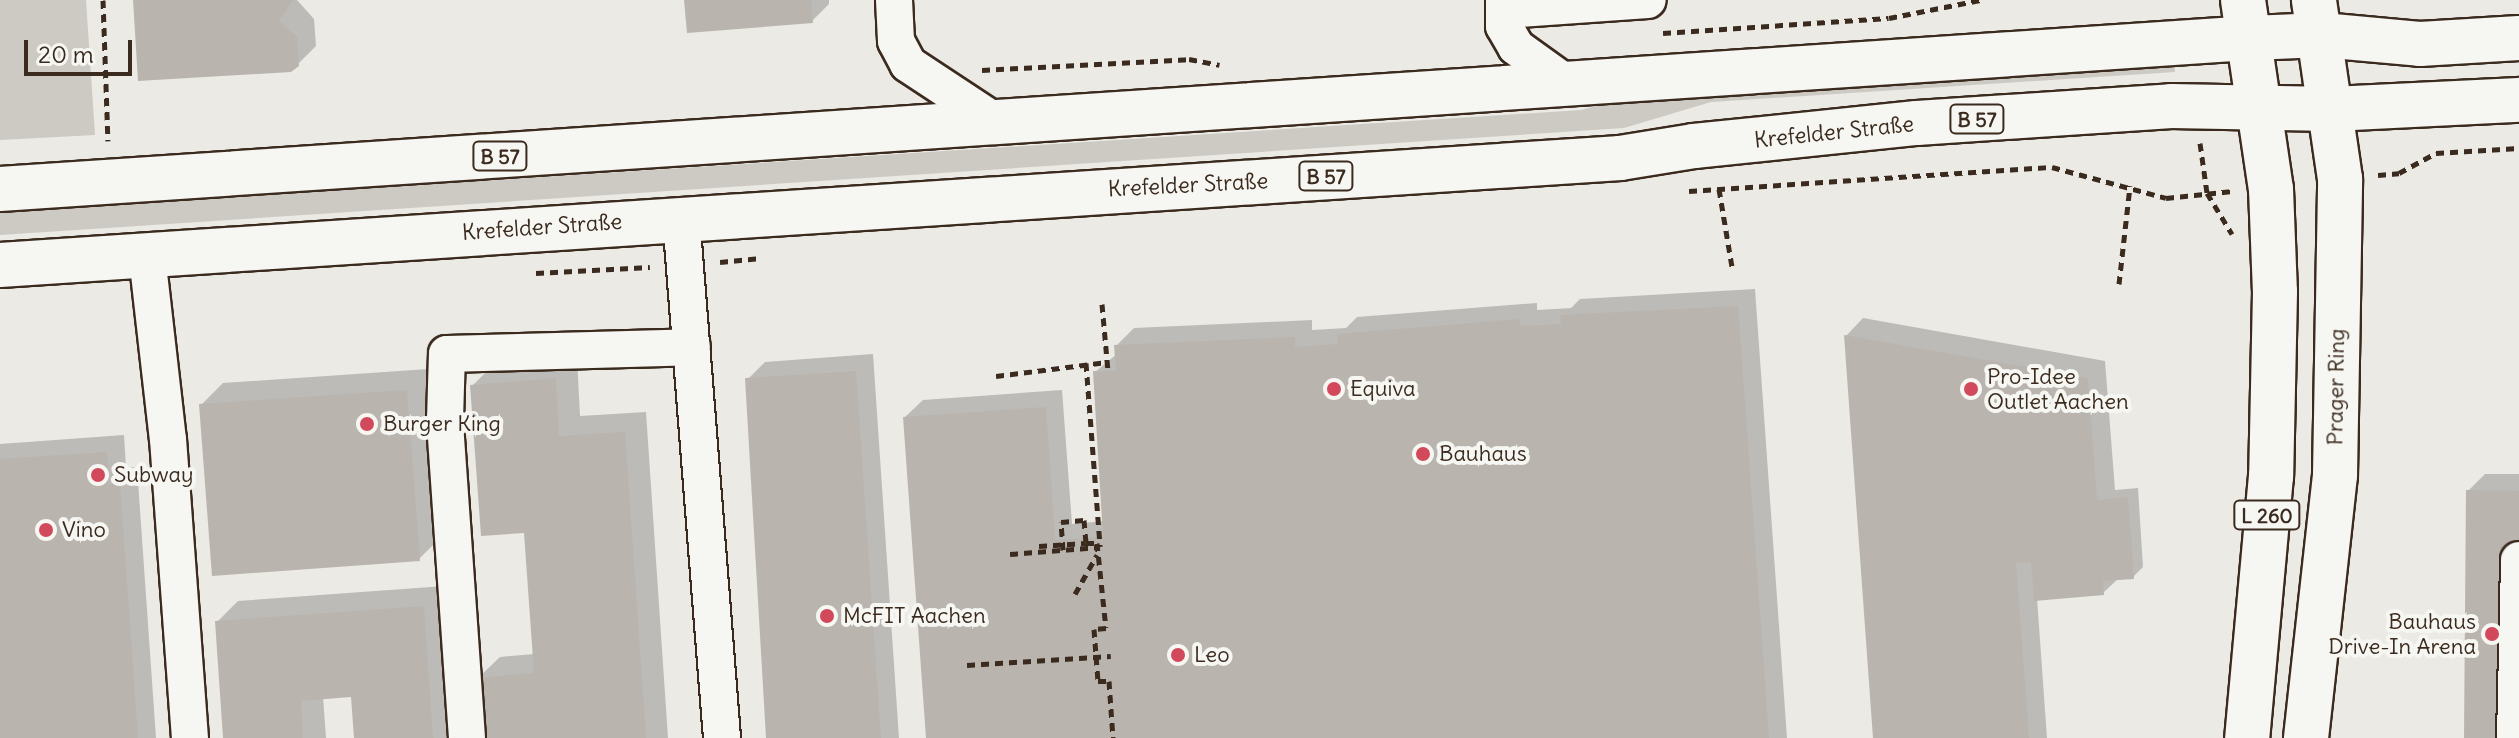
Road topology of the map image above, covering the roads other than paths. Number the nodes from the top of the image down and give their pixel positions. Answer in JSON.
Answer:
{"nodes":[{"id":1,"x":1648,"y":0,"type":"edge"},
{"id":2,"x":894,"y":1,"type":"edge"},
{"id":3,"x":1505,"y":5,"type":"edge"},
{"id":4,"x":2318,"y":17,"type":"edge"},
{"id":5,"x":2247,"y":19,"type":"edge"},
{"id":6,"x":2519,"y":38,"type":"edge"},
{"id":7,"x":1570,"y":86,"type":"junction"},
{"id":8,"x":2519,"y":100,"type":"edge"},
{"id":9,"x":2261,"y":106,"type":"junction"},
{"id":10,"x":2332,"y":109,"type":"junction"},
{"id":11,"x":999,"y":124,"type":"junction"},
{"id":12,"x":0,"y":189,"type":"edge"},
{"id":13,"x":681,"y":217,"type":"junction"},
{"id":14,"x":147,"y":256,"type":"junction"},
{"id":15,"x":0,"y":265,"type":"edge"},
{"id":16,"x":691,"y":334,"type":"junction"},
{"id":17,"x":2519,"y":560,"type":"edge"},
{"id":18,"x":190,"y":738,"type":"edge"},
{"id":19,"x":467,"y":738,"type":"edge"},
{"id":20,"x":722,"y":738,"type":"edge"},
{"id":21,"x":2247,"y":738,"type":"edge"},
{"id":22,"x":2306,"y":738,"type":"edge"},
{"id":23,"x":2515,"y":738,"type":"edge"}],
"edges":[{"from":1,"to":3,"type":"lane"},
{"from":2,"to":11,"type":"lane"},
{"from":3,"to":7,"type":"lane"},
{"from":4,"to":5,"type":"main road","number":"B 57"},
{"from":4,"to":6,"type":"main road","number":"B 57"},
{"from":4,"to":10,"type":"main road","name":"Prager Ring"},
{"from":5,"to":7,"type":"main road","number":"B 57"},
{"from":5,"to":9,"type":"main road"},
{"from":7,"to":11,"type":"main road","number":"B 57"},
{"from":8,"to":10,"type":"main road","name":"Krefelder Straße","number":"B 57"},
{"from":9,"to":10,"type":"main road","name":"Krefelder Straße","number":"B 57"},
{"from":9,"to":13,"type":"main road","name":"Krefelder Straße","number":"B 57"},
{"from":9,"to":21,"type":"main road","number":"L 260"},
{"from":10,"to":22,"type":"main road","name":"Prager Ring","number":"L 260"},
{"from":11,"to":12,"type":"main road","number":"B 57"},
{"from":13,"to":14,"type":"main road","name":"Krefelder Straße","number":"B 57"},
{"from":13,"to":16,"type":"lane"},
{"from":14,"to":15,"type":"main road","name":"Krefelder Straße","number":"B 57"},
{"from":14,"to":18,"type":"lane"},
{"from":16,"to":19,"type":"lane"},
{"from":16,"to":20,"type":"lane"},
{"from":17,"to":23,"type":"lane"}]}
